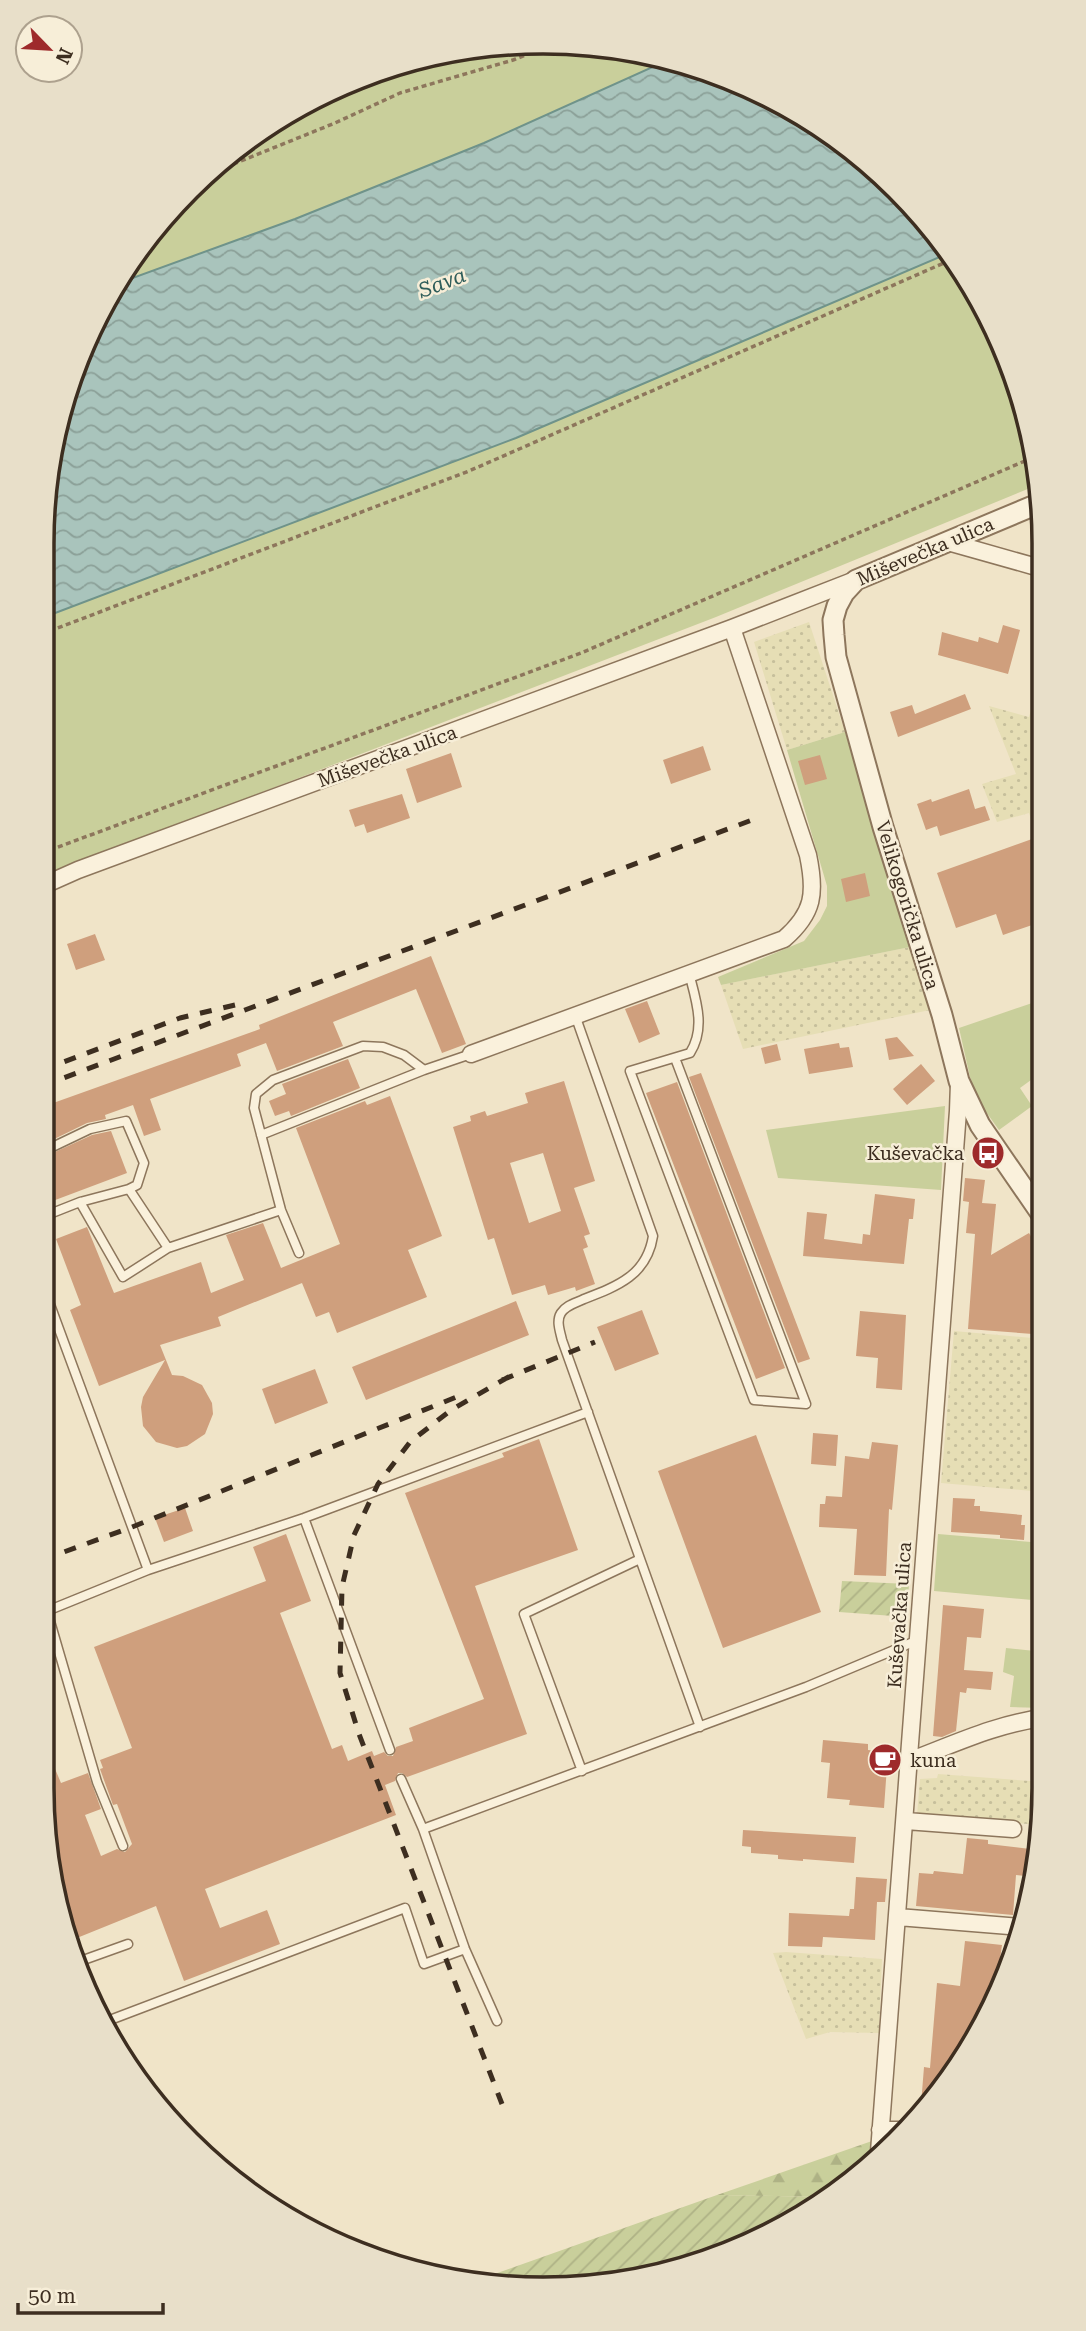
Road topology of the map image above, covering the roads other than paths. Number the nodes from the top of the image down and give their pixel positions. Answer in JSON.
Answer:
{"nodes":[{"id":1,"x":1031,"y":507,"type":"edge"},
{"id":2,"x":948,"y":542,"type":"junction"},
{"id":3,"x":1032,"y":566,"type":"edge"},
{"id":4,"x":856,"y":580,"type":"junction"},
{"id":5,"x":733,"y":628,"type":"junction"},
{"id":6,"x":54,"y":881,"type":"edge"},
{"id":7,"x":689,"y":974,"type":"junction"},
{"id":8,"x":575,"y":1015,"type":"junction"},
{"id":9,"x":471,"y":1054,"type":"joint"},
{"id":10,"x":676,"y":1058,"type":"junction"},
{"id":11,"x":425,"y":1070,"type":"junction"},
{"id":12,"x":958,"y":1081,"type":"junction"},
{"id":13,"x":261,"y":1135,"type":"junction"},
{"id":14,"x":54,"y":1146,"type":"edge"},
{"id":15,"x":129,"y":1189,"type":"junction"},
{"id":16,"x":1032,"y":1189,"type":"edge"},
{"id":17,"x":80,"y":1202,"type":"junction"},
{"id":18,"x":281,"y":1210,"type":"junction"},
{"id":19,"x":54,"y":1212,"type":"edge"},
{"id":20,"x":168,"y":1248,"type":"junction"},
{"id":21,"x":299,"y":1253,"type":"dead end"},
{"id":22,"x":54,"y":1315,"type":"edge"},
{"id":23,"x":588,"y":1412,"type":"junction"},
{"id":24,"x":304,"y":1518,"type":"junction"},
{"id":25,"x":640,"y":1559,"type":"junction"},
{"id":26,"x":148,"y":1570,"type":"junction"},
{"id":27,"x":54,"y":1607,"type":"edge"},
{"id":28,"x":918,"y":1640,"type":"junction"},
{"id":29,"x":54,"y":1641,"type":"edge"},
{"id":30,"x":1032,"y":1721,"type":"edge"},
{"id":31,"x":700,"y":1727,"type":"junction"},
{"id":32,"x":390,"y":1750,"type":"dead end"},
{"id":33,"x":909,"y":1761,"type":"junction"},
{"id":34,"x":582,"y":1771,"type":"junction"},
{"id":35,"x":401,"y":1779,"type":"dead end"},
{"id":36,"x":906,"y":1821,"type":"junction"},
{"id":37,"x":423,"y":1829,"type":"junction"},
{"id":38,"x":1013,"y":1829,"type":"dead end"},
{"id":39,"x":123,"y":1846,"type":"dead end"},
{"id":40,"x":898,"y":1917,"type":"junction"},
{"id":41,"x":1011,"y":1926,"type":"edge"},
{"id":42,"x":128,"y":1944,"type":"dead end"},
{"id":43,"x":464,"y":1949,"type":"junction"},
{"id":44,"x":85,"y":1959,"type":"edge"},
{"id":45,"x":113,"y":2019,"type":"edge"},
{"id":46,"x":497,"y":2021,"type":"dead end"},
{"id":47,"x":880,"y":2130,"type":"junction"},
{"id":48,"x":892,"y":2130,"type":"edge"},
{"id":49,"x":879,"y":2142,"type":"edge"}],
"edges":[{"from":1,"to":2,"type":"street","name":"Miševečka ulica"},
{"from":2,"to":3,"type":"street"},
{"from":2,"to":4,"type":"street","name":"Miševečka ulica"},
{"from":4,"to":5,"type":"street","name":"Miševečka ulica"},
{"from":4,"to":12,"type":"street","name":"Velikogorička ulica"},
{"from":5,"to":6,"type":"street","name":"Miševečka ulica"},
{"from":5,"to":7,"type":"street"},
{"from":7,"to":8,"type":"street"},
{"from":7,"to":10,"type":"lane"},
{"from":8,"to":9,"type":"street"},
{"from":8,"to":23,"type":"lane"},
{"from":9,"to":11,"type":"lane"},
{"from":10,"to":10,"type":"lane"},
{"from":11,"to":13,"type":"lane"},
{"from":11,"to":13,"type":"lane"},
{"from":12,"to":16,"type":"street","name":"Velikogorička ulica"},
{"from":12,"to":28,"type":"street","name":"Kuševačka ulica"},
{"from":13,"to":18,"type":"lane"},
{"from":14,"to":15,"type":"lane"},
{"from":15,"to":17,"type":"lane"},
{"from":15,"to":20,"type":"lane"},
{"from":17,"to":19,"type":"lane"},
{"from":17,"to":20,"type":"lane"},
{"from":18,"to":20,"type":"lane"},
{"from":18,"to":21,"type":"lane"},
{"from":22,"to":26,"type":"lane"},
{"from":23,"to":24,"type":"lane"},
{"from":23,"to":25,"type":"lane"},
{"from":24,"to":26,"type":"lane"},
{"from":24,"to":32,"type":"lane"},
{"from":25,"to":31,"type":"lane"},
{"from":25,"to":34,"type":"lane"},
{"from":26,"to":27,"type":"lane"},
{"from":28,"to":31,"type":"lane"},
{"from":28,"to":33,"type":"street","name":"Kuševačka ulica"},
{"from":29,"to":39,"type":"lane"},
{"from":30,"to":33,"type":"street"},
{"from":31,"to":34,"type":"lane"},
{"from":33,"to":36,"type":"street","name":"Kuševačka ulica"},
{"from":34,"to":37,"type":"lane"},
{"from":35,"to":37,"type":"lane"},
{"from":36,"to":38,"type":"street"},
{"from":36,"to":40,"type":"street","name":"Kuševačka ulica"},
{"from":37,"to":43,"type":"lane"},
{"from":40,"to":41,"type":"street"},
{"from":40,"to":47,"type":"street","name":"Kuševačka ulica"},
{"from":42,"to":44,"type":"lane"},
{"from":43,"to":45,"type":"lane"},
{"from":43,"to":46,"type":"lane"},
{"from":47,"to":48,"type":"street"},
{"from":47,"to":49,"type":"street","name":"Kuševačka ulica"}]}
